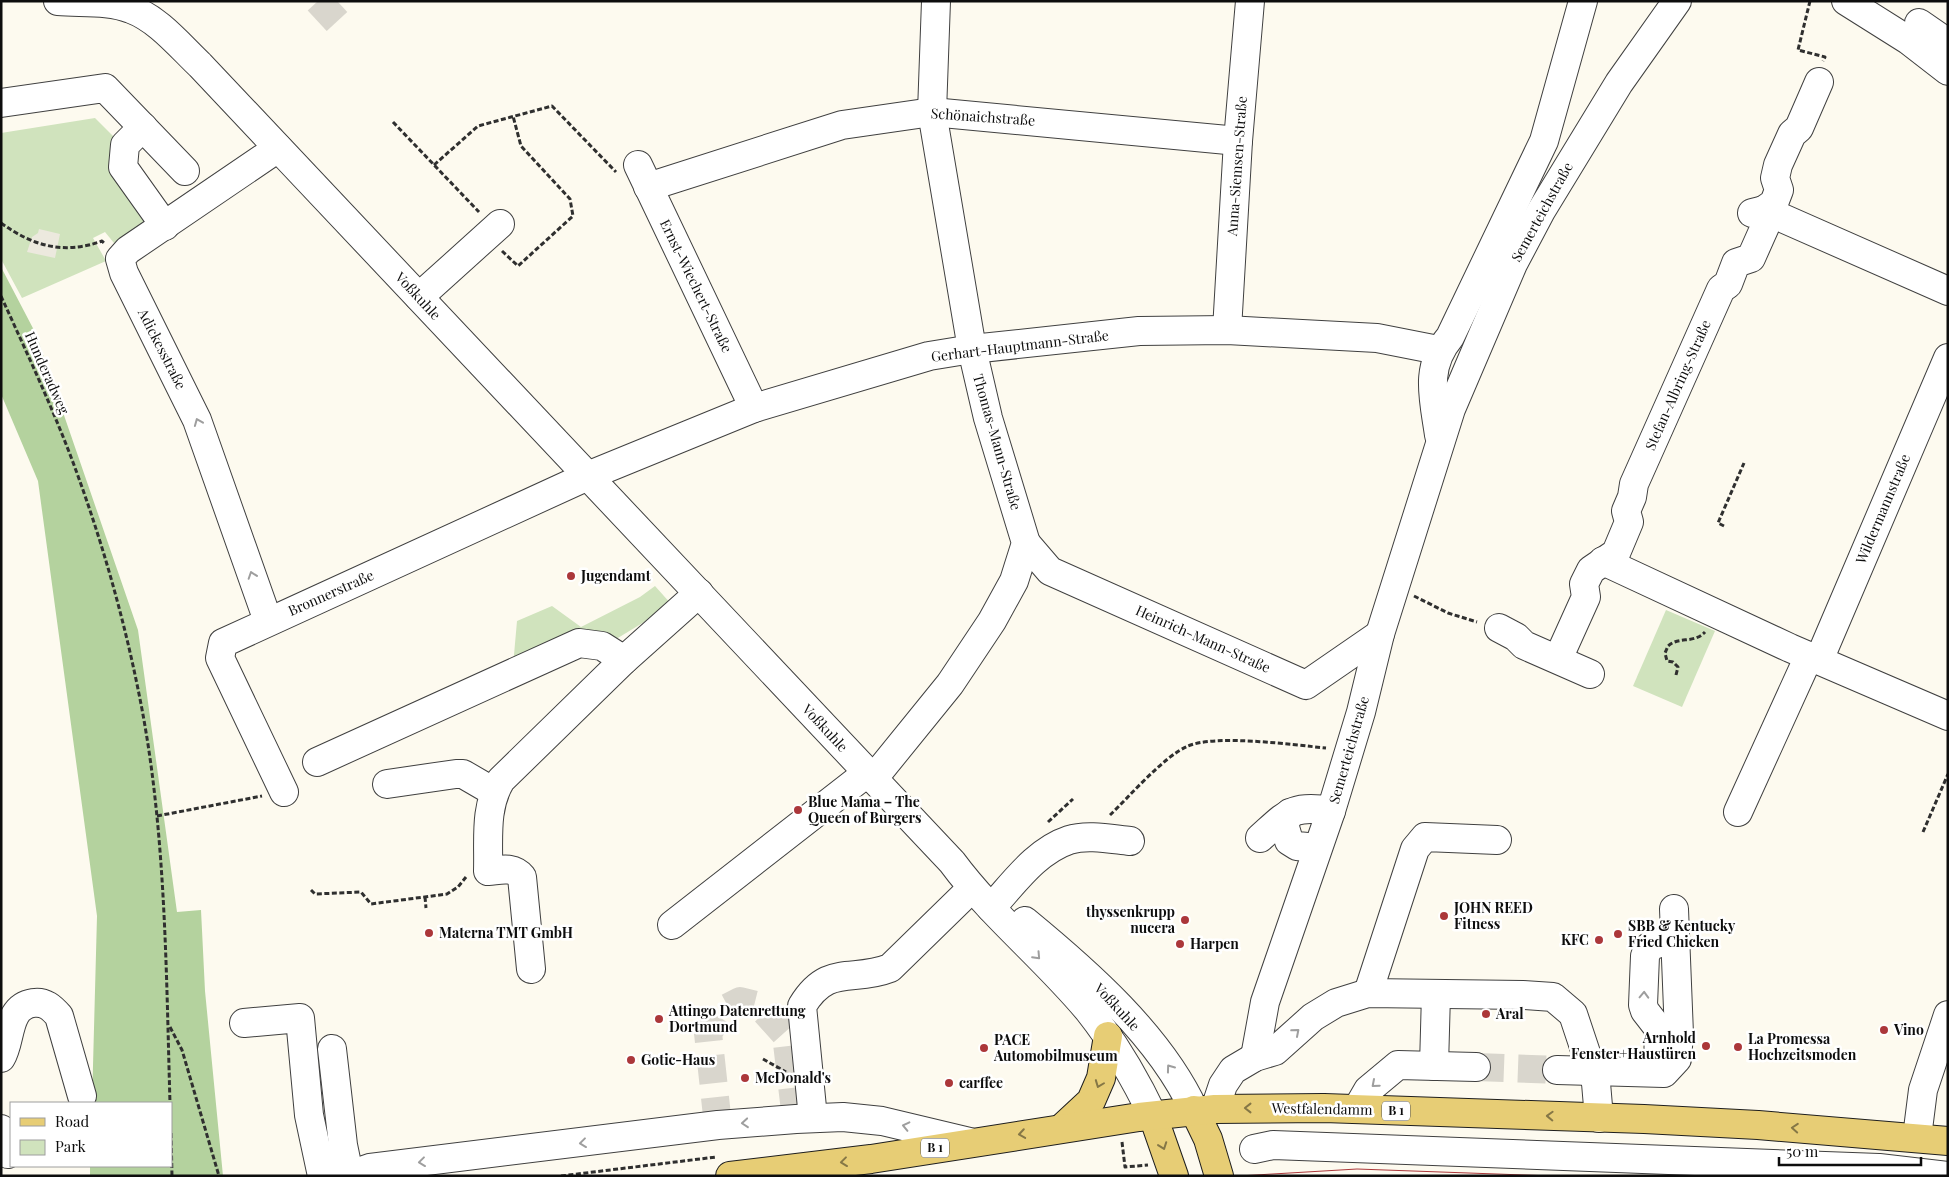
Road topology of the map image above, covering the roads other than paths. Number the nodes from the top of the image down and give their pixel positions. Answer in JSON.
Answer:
{"nodes":[{"id":1,"x":58,"y":1,"type":"edge"},
{"id":2,"x":936,"y":1,"type":"edge"},
{"id":3,"x":1250,"y":1,"type":"edge"},
{"id":4,"x":1583,"y":1,"type":"edge"},
{"id":5,"x":1677,"y":1,"type":"edge"},
{"id":6,"x":1846,"y":1,"type":"edge"},
{"id":7,"x":133,"y":5,"type":"edge"},
{"id":8,"x":1919,"y":23,"type":"dead end"},
{"id":9,"x":1948,"y":40,"type":"edge"},
{"id":10,"x":1948,"y":71,"type":"edge"},
{"id":11,"x":1819,"y":82,"type":"road end"},
{"id":12,"x":1,"y":103,"type":"edge"},
{"id":13,"x":932,"y":112,"type":"junction"},
{"id":14,"x":143,"y":127,"type":"junction"},
{"id":15,"x":1238,"y":141,"type":"junction"},
{"id":16,"x":278,"y":148,"type":"junction"},
{"id":17,"x":185,"y":171,"type":"dead end"},
{"id":18,"x":634,"y":175,"type":"joint"},
{"id":19,"x":1764,"y":210,"type":"junction"},
{"id":20,"x":165,"y":226,"type":"junction"},
{"id":21,"x":493,"y":228,"type":"road end"},
{"id":22,"x":1948,"y":291,"type":"edge"},
{"id":23,"x":419,"y":297,"type":"junction"},
{"id":24,"x":1227,"y":330,"type":"junction"},
{"id":25,"x":972,"y":349,"type":"junction"},
{"id":26,"x":1438,"y":350,"type":"junction"},
{"id":27,"x":1948,"y":358,"type":"edge"},
{"id":28,"x":754,"y":408,"type":"junction"},
{"id":29,"x":1440,"y":441,"type":"junction"},
{"id":30,"x":590,"y":475,"type":"junction"},
{"id":31,"x":1026,"y":543,"type":"junction"},
{"id":32,"x":1603,"y":561,"type":"junction"},
{"id":33,"x":699,"y":592,"type":"junction"},
{"id":34,"x":268,"y":621,"type":"junction"},
{"id":35,"x":1499,"y":628,"type":"road end"},
{"id":36,"x":1380,"y":634,"type":"junction"},
{"id":37,"x":1814,"y":658,"type":"junction"},
{"id":38,"x":1558,"y":659,"type":"junction"},
{"id":39,"x":624,"y":660,"type":"junction"},
{"id":40,"x":1590,"y":674,"type":"dead end"},
{"id":41,"x":1948,"y":716,"type":"edge"},
{"id":42,"x":317,"y":762,"type":"dead end"},
{"id":43,"x":870,"y":776,"type":"junction"},
{"id":44,"x":387,"y":784,"type":"dead end"},
{"id":45,"x":284,"y":792,"type":"road end"},
{"id":46,"x":494,"y":792,"type":"junction"},
{"id":47,"x":1331,"y":811,"type":"junction"},
{"id":48,"x":1738,"y":812,"type":"dead end"},
{"id":49,"x":1290,"y":813,"type":"junction"},
{"id":50,"x":1260,"y":838,"type":"dead end"},
{"id":51,"x":1497,"y":840,"type":"dead end"},
{"id":52,"x":1130,"y":841,"type":"dead end"},
{"id":53,"x":1317,"y":848,"type":"junction"},
{"id":54,"x":952,"y":862,"type":"junction"},
{"id":55,"x":972,"y":888,"type":"junction"},
{"id":56,"x":995,"y":903,"type":"junction"},
{"id":57,"x":1674,"y":909,"type":"dead end"},
{"id":58,"x":672,"y":925,"type":"dead end"},
{"id":59,"x":531,"y":969,"type":"dead end"},
{"id":60,"x":1368,"y":993,"type":"junction"},
{"id":61,"x":1436,"y":994,"type":"junction"},
{"id":62,"x":1948,"y":1015,"type":"edge"},
{"id":63,"x":244,"y":1023,"type":"dead end"},
{"id":64,"x":1108,"y":1036,"type":"junction"},
{"id":65,"x":332,"y":1049,"type":"dead end"},
{"id":66,"x":1256,"y":1057,"type":"junction"},
{"id":67,"x":1,"y":1058,"type":"edge"},
{"id":68,"x":1434,"y":1066,"type":"junction"},
{"id":69,"x":1476,"y":1067,"type":"tunnel mouth"},
{"id":70,"x":1557,"y":1070,"type":"tunnel mouth"},
{"id":71,"x":1592,"y":1070,"type":"junction"},
{"id":72,"x":82,"y":1096,"type":"dead end"},
{"id":73,"x":1357,"y":1109,"type":"junction"},
{"id":74,"x":1205,"y":1110,"type":"junction"},
{"id":75,"x":1152,"y":1116,"type":"junction"},
{"id":76,"x":813,"y":1118,"type":"junction"},
{"id":77,"x":1599,"y":1118,"type":"junction"},
{"id":78,"x":1062,"y":1128,"type":"junction"},
{"id":79,"x":1916,"y":1138,"type":"junction"},
{"id":80,"x":1948,"y":1141,"type":"edge"},
{"id":81,"x":970,"y":1142,"type":"junction"},
{"id":82,"x":1254,"y":1149,"type":"dead end"},
{"id":83,"x":1163,"y":1173,"type":"edge"},
{"id":84,"x":348,"y":1175,"type":"edge"},
{"id":85,"x":322,"y":1176,"type":"edge"},
{"id":86,"x":730,"y":1176,"type":"edge"},
{"id":87,"x":1220,"y":1176,"type":"edge"},
{"id":88,"x":1948,"y":1176,"type":"edge"}],
"edges":[{"from":1,"to":7,"type":"street","name":"Voßkuhle"},
{"from":2,"to":13,"type":"street","name":"Thomas-Mann-Straße"},
{"from":3,"to":15,"type":"street","name":"Anna-Siemsen-Straße"},
{"from":4,"to":26,"type":"street","name":"Semerteichstraße"},
{"from":5,"to":29,"type":"street","name":"Semerteichstraße"},
{"from":6,"to":10,"type":"street"},
{"from":7,"to":16,"type":"street","name":"Voßkuhle"},
{"from":8,"to":9,"type":"street"},
{"from":11,"to":19,"type":"street"},
{"from":12,"to":14,"type":"street"},
{"from":13,"to":15,"type":"street","name":"Schönaichstraße"},
{"from":13,"to":18,"type":"street","name":"Schönaichstraße"},
{"from":13,"to":25,"type":"street","name":"Thomas-Mann-Straße"},
{"from":14,"to":17,"type":"street"},
{"from":14,"to":20,"type":"street"},
{"from":15,"to":24,"type":"street","name":"Anna-Siemsen-Straße"},
{"from":16,"to":20,"type":"street"},
{"from":16,"to":23,"type":"street","name":"Voßkuhle"},
{"from":18,"to":28,"type":"street","name":"Ernst-Wiechert-Straße"},
{"from":19,"to":22,"type":"street"},
{"from":19,"to":32,"type":"street","name":"Stefan-Albring-Straße"},
{"from":34,"to":20,"type":"street","name":"Adickesstraße","one_way":true},
{"from":21,"to":23,"type":"street"},
{"from":23,"to":30,"type":"street","name":"Voßkuhle"},
{"from":24,"to":25,"type":"street","name":"Gerhart-Hauptmann-Straße"},
{"from":24,"to":26,"type":"street","name":"Gerhart-Hauptmann-Straße"},
{"from":25,"to":28,"type":"street","name":"Gerhart-Hauptmann-Straße"},
{"from":25,"to":31,"type":"street","name":"Thomas-Mann-Straße"},
{"from":26,"to":29,"type":"street","name":"Semerteichstraße"},
{"from":27,"to":37,"type":"street","name":"Wildermannstraße"},
{"from":28,"to":30,"type":"street","name":"Gerhart-Hauptmann-Straße"},
{"from":29,"to":36,"type":"street","name":"Semerteichstraße"},
{"from":30,"to":33,"type":"street","name":"Voßkuhle"},
{"from":30,"to":34,"type":"street","name":"Bronnerstraße"},
{"from":31,"to":36,"type":"street","name":"Heinrich-Mann-Straße"},
{"from":31,"to":43,"type":"street"},
{"from":32,"to":37,"type":"street"},
{"from":32,"to":38,"type":"street","name":"Stefan-Albring-Straße"},
{"from":33,"to":39,"type":"street"},
{"from":33,"to":43,"type":"street","name":"Voßkuhle"},
{"from":34,"to":45,"type":"street","name":"Bronnerstraße"},
{"from":35,"to":38,"type":"street"},
{"from":36,"to":47,"type":"street","name":"Semerteichstraße"},
{"from":37,"to":41,"type":"street"},
{"from":37,"to":48,"type":"street","name":"Wildermannstraße"},
{"from":38,"to":40,"type":"street"},
{"from":39,"to":42,"type":"street"},
{"from":39,"to":46,"type":"street"},
{"from":43,"to":54,"type":"street","name":"Voßkuhle"},
{"from":43,"to":58,"type":"street"},
{"from":44,"to":46,"type":"street"},
{"from":46,"to":59,"type":"street"},
{"from":47,"to":49,"type":"street"},
{"from":47,"to":53,"type":"street","name":"Semerteichstraße"},
{"from":49,"to":50,"type":"street"},
{"from":49,"to":53,"type":"street"},
{"from":51,"to":60,"type":"street"},
{"from":52,"to":56,"type":"street"},
{"from":53,"to":66,"type":"street","name":"Semerteichstraße"},
{"from":54,"to":55,"type":"street","name":"Voßkuhle"},
{"from":54,"to":56,"type":"street","name":"Voßkuhle"},
{"from":55,"to":56,"type":"street","name":"Voßkuhle"},
{"from":55,"to":76,"type":"street"},
{"from":56,"to":64,"type":"street","name":"Voßkuhle","one_way":true},
{"from":74,"to":56,"type":"street","name":"Voßkuhle","one_way":true},
{"from":57,"to":71,"type":"street"},
{"from":60,"to":61,"type":"street"},
{"from":66,"to":60,"type":"street","one_way":true},
{"from":61,"to":68,"type":"street"},
{"from":61,"to":71,"type":"street"},
{"from":62,"to":79,"type":"street"},
{"from":63,"to":85,"type":"street"},
{"from":64,"to":75,"type":"street","name":"Voßkuhle"},
{"from":64,"to":78,"type":"main road","one_way":true},
{"from":65,"to":84,"type":"street"},
{"from":66,"to":74,"type":"street"},
{"from":67,"to":72,"type":"street"},
{"from":68,"to":69,"type":"street"},
{"from":68,"to":73,"type":"street","one_way":true},
{"from":70,"to":71,"type":"street"},
{"from":71,"to":77,"type":"street"},
{"from":73,"to":74,"type":"main road","name":"Westfalendamm","number":"B 1","one_way":true},
{"from":77,"to":73,"type":"main road","name":"Westfalendamm","number":"B 1","one_way":true},
{"from":74,"to":75,"type":"main road","name":"Westfalendamm","number":"B 1"},
{"from":74,"to":87,"type":"main road"},
{"from":75,"to":78,"type":"main road","name":"Westfalendamm","number":"B 1"},
{"from":75,"to":83,"type":"main road","one_way":true},
{"from":81,"to":76,"type":"street","one_way":true},
{"from":76,"to":84,"type":"street","one_way":true},
{"from":79,"to":77,"type":"main road","name":"Westfalendamm","number":"B 1","one_way":true},
{"from":78,"to":81,"type":"main road","name":"Westfalendamm","number":"B 1","one_way":true},
{"from":79,"to":80,"type":"main road","name":"Westfalendamm","number":"B 1"},
{"from":81,"to":86,"type":"main road","name":"Westfalendamm","number":"B 1","one_way":true},
{"from":82,"to":88,"type":"street"}]}
